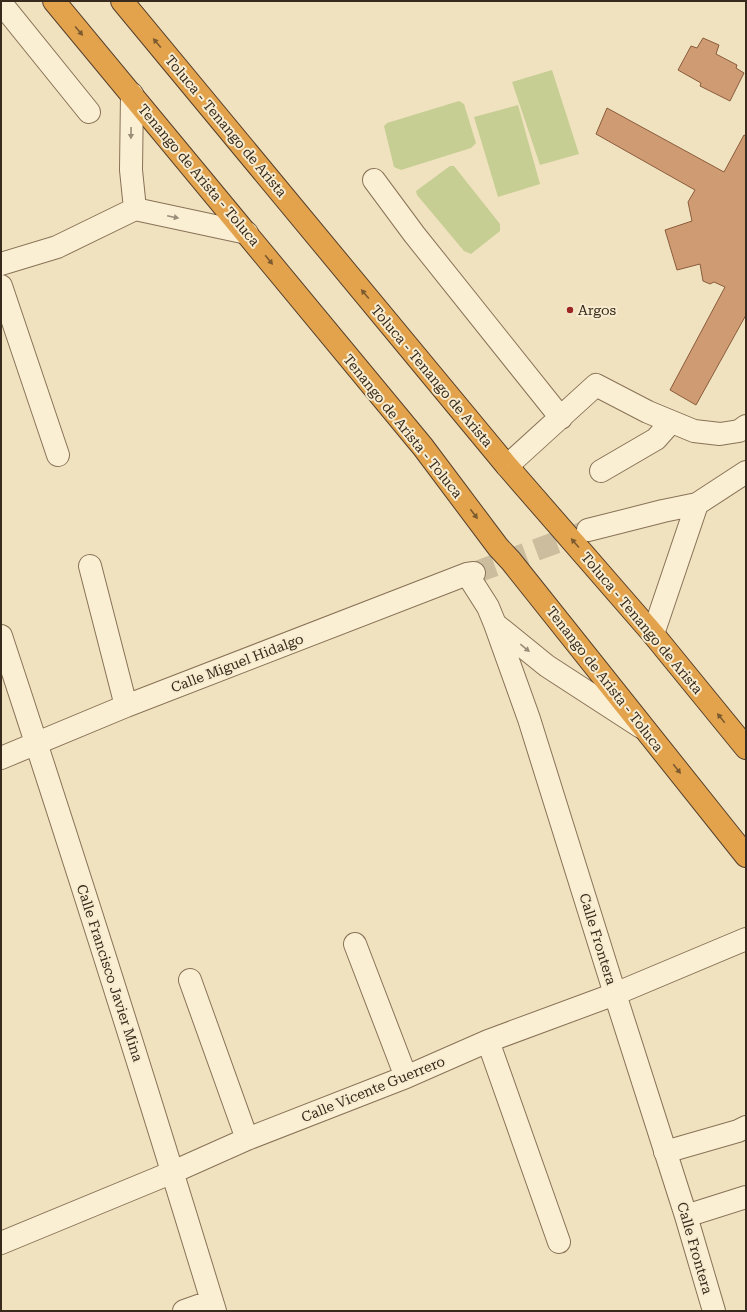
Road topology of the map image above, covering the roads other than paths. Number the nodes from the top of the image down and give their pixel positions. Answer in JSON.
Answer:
{"nodes":[{"id":1,"x":54,"y":1,"type":"edge"},
{"id":2,"x":122,"y":1,"type":"edge"},
{"id":3,"x":2,"y":2,"type":"edge"},
{"id":4,"x":132,"y":94,"type":"junction"},
{"id":5,"x":89,"y":112,"type":"dead end"},
{"id":6,"x":374,"y":180,"type":"dead end"},
{"id":7,"x":135,"y":208,"type":"junction"},
{"id":8,"x":247,"y":233,"type":"junction"},
{"id":9,"x":1,"y":264,"type":"edge"},
{"id":10,"x":1,"y":286,"type":"edge"},
{"id":11,"x":561,"y":418,"type":"junction"},
{"id":12,"x":671,"y":422,"type":"junction"},
{"id":13,"x":746,"y":426,"type":"edge"},
{"id":14,"x":58,"y":454,"type":"dead end"},
{"id":15,"x":507,"y":466,"type":"junction"},
{"id":16,"x":601,"y":471,"type":"dead end"},
{"id":17,"x":746,"y":472,"type":"edge"},
{"id":18,"x":697,"y":504,"type":"junction"},
{"id":19,"x":588,"y":530,"type":"tunnel mouth"},
{"id":20,"x":90,"y":566,"type":"dead end"},
{"id":21,"x":470,"y":574,"type":"joint"},
{"id":22,"x":495,"y":624,"type":"junction"},
{"id":23,"x":653,"y":634,"type":"junction"},
{"id":24,"x":1,"y":636,"type":"edge"},
{"id":25,"x":126,"y":706,"type":"junction"},
{"id":26,"x":646,"y":730,"type":"junction"},
{"id":27,"x":37,"y":744,"type":"junction"},
{"id":28,"x":746,"y":748,"type":"edge"},
{"id":29,"x":1,"y":758,"type":"edge"},
{"id":30,"x":746,"y":856,"type":"edge"},
{"id":31,"x":746,"y":939,"type":"edge"},
{"id":32,"x":355,"y":944,"type":"dead end"},
{"id":33,"x":190,"y":980,"type":"dead end"},
{"id":34,"x":615,"y":994,"type":"junction"},
{"id":35,"x":488,"y":1041,"type":"junction"},
{"id":36,"x":406,"y":1078,"type":"junction"},
{"id":37,"x":746,"y":1127,"type":"edge"},
{"id":38,"x":247,"y":1139,"type":"junction"},
{"id":39,"x":665,"y":1152,"type":"junction"},
{"id":40,"x":173,"y":1172,"type":"junction"},
{"id":41,"x":746,"y":1196,"type":"edge"},
{"id":42,"x":686,"y":1216,"type":"junction"},
{"id":43,"x":559,"y":1242,"type":"dead end"},
{"id":44,"x":1,"y":1243,"type":"edge"},
{"id":45,"x":214,"y":1306,"type":"edge"},
{"id":46,"x":184,"y":1311,"type":"edge"},
{"id":47,"x":714,"y":1311,"type":"edge"}],
"edges":[{"from":1,"to":4,"type":"highway","name":"Tenango de Arista - Toluca","one_way":true},
{"from":15,"to":2,"type":"highway","name":"Toluca - Tenango de Arista","one_way":true},
{"from":3,"to":5,"type":"street"},
{"from":4,"to":7,"type":"street","one_way":true},
{"from":4,"to":8,"type":"highway","name":"Tenango de Arista - Toluca"},
{"from":6,"to":11,"type":"street"},
{"from":7,"to":8,"type":"street","one_way":true},
{"from":7,"to":9,"type":"street"},
{"from":8,"to":26,"type":"highway","name":"Tenango de Arista - Toluca","one_way":true},
{"from":10,"to":14,"type":"street"},
{"from":11,"to":12,"type":"street"},
{"from":11,"to":15,"type":"street"},
{"from":12,"to":13,"type":"street"},
{"from":12,"to":16,"type":"street"},
{"from":23,"to":15,"type":"highway","name":"Toluca - Tenango de Arista","one_way":true},
{"from":17,"to":18,"type":"street"},
{"from":18,"to":19,"type":"street"},
{"from":18,"to":23,"type":"street"},
{"from":20,"to":25,"type":"street"},
{"from":21,"to":22,"type":"street","name":"Calle Frontera"},
{"from":21,"to":25,"type":"street","name":"Calle Miguel Hidalgo"},
{"from":22,"to":26,"type":"street","one_way":true},
{"from":22,"to":34,"type":"street","name":"Calle Frontera"},
{"from":28,"to":23,"type":"highway","name":"Toluca - Tenango de Arista","one_way":true},
{"from":24,"to":27,"type":"street","name":"Calle Francisco Javier Mina"},
{"from":25,"to":27,"type":"street","name":"Calle Miguel Hidalgo"},
{"from":26,"to":30,"type":"highway","name":"Tenango de Arista - Toluca","one_way":true},
{"from":27,"to":29,"type":"street","name":"Calle Miguel Hidalgo"},
{"from":27,"to":40,"type":"street","name":"Calle Francisco Javier Mina"},
{"from":31,"to":34,"type":"street","name":"Calle Vicente Guerrero"},
{"from":32,"to":36,"type":"street"},
{"from":33,"to":38,"type":"street"},
{"from":34,"to":35,"type":"street","name":"Calle Vicente Guerrero"},
{"from":34,"to":39,"type":"street","name":"Calle Frontera"},
{"from":35,"to":36,"type":"street","name":"Calle Vicente Guerrero"},
{"from":35,"to":43,"type":"street"},
{"from":36,"to":38,"type":"street","name":"Calle Vicente Guerrero"},
{"from":37,"to":39,"type":"street"},
{"from":38,"to":40,"type":"street","name":"Calle Vicente Guerrero"},
{"from":39,"to":42,"type":"street","name":"Calle Frontera"},
{"from":40,"to":44,"type":"street","name":"Calle Vicente Guerrero"},
{"from":40,"to":45,"type":"street","name":"Calle Francisco Javier Mina"},
{"from":41,"to":42,"type":"street"},
{"from":42,"to":47,"type":"street","name":"Calle Frontera"},
{"from":45,"to":46,"type":"street"}]}
